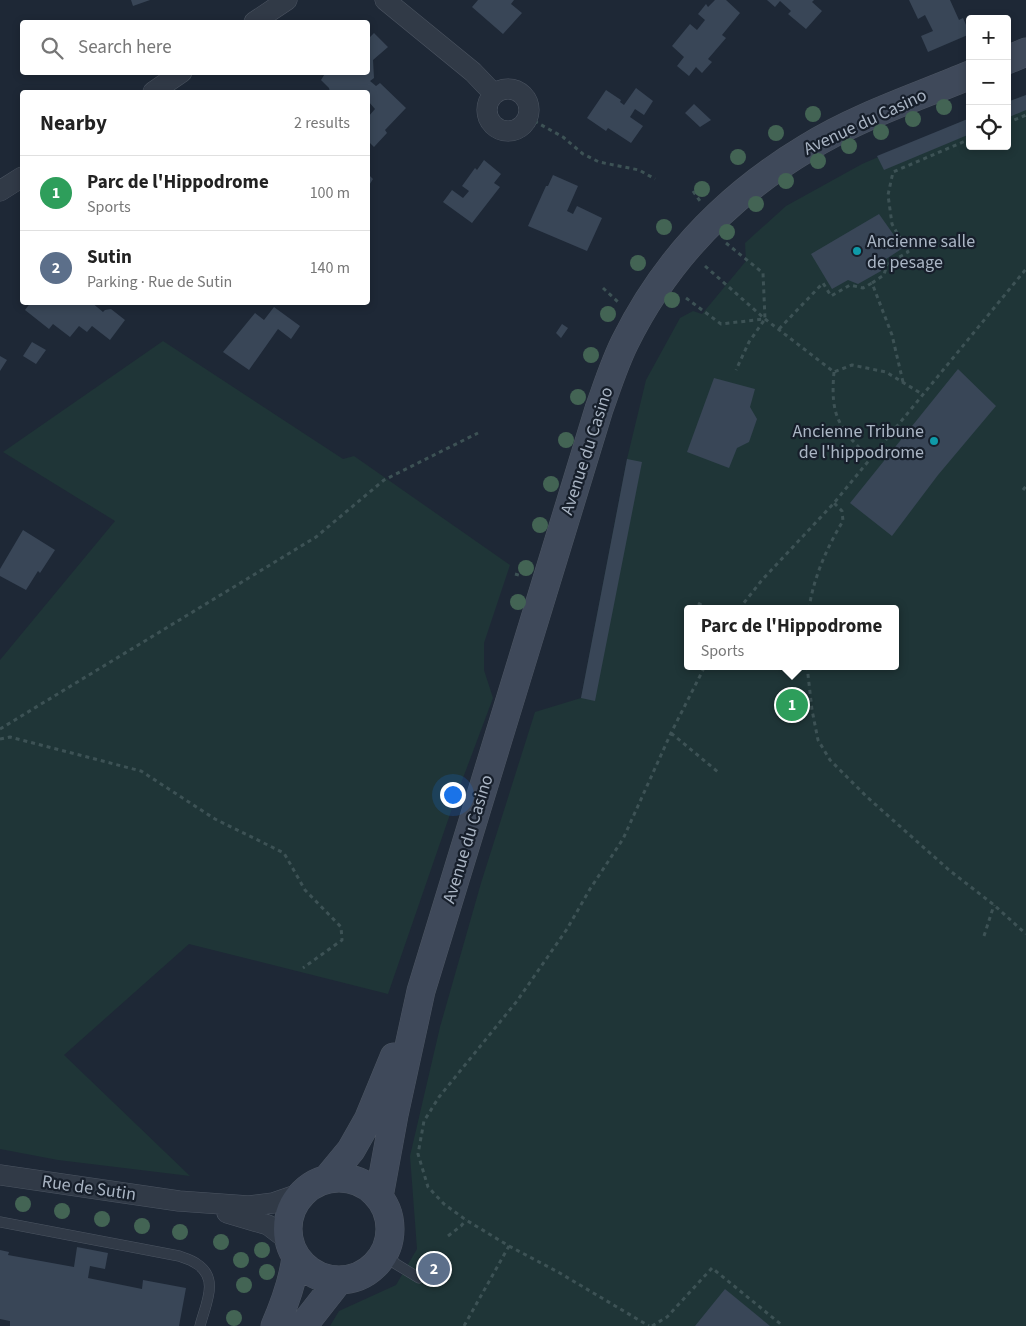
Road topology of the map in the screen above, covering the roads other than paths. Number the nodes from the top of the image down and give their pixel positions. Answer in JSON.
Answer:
{"nodes":[{"id":1,"x":287,"y":0,"type":"edge"},
{"id":2,"x":385,"y":0,"type":"edge"},
{"id":3,"x":257,"y":20,"type":"edge"},
{"id":4,"x":1026,"y":52,"type":"edge"},
{"id":5,"x":1011,"y":58,"type":"edge"},
{"id":6,"x":178,"y":75,"type":"edge"},
{"id":7,"x":966,"y":77,"type":"edge"},
{"id":8,"x":155,"y":90,"type":"edge"},
{"id":9,"x":494,"y":94,"type":"junction"},
{"id":10,"x":20,"y":178,"type":"edge"},
{"id":11,"x":0,"y":191,"type":"edge"},
{"id":12,"x":422,"y":991,"type":"junction"},
{"id":13,"x":0,"y":1174,"type":"edge"},
{"id":14,"x":327,"y":1179,"type":"junction"},
{"id":15,"x":302,"y":1193,"type":"junction"},
{"id":16,"x":379,"y":1197,"type":"junction"},
{"id":17,"x":179,"y":1201,"type":"junction"},
{"id":18,"x":0,"y":1222,"type":"edge"},
{"id":19,"x":293,"y":1249,"type":"junction"},
{"id":20,"x":384,"y":1252,"type":"junction"},
{"id":21,"x":419,"y":1278,"type":"dead end"},
{"id":22,"x":339,"y":1280,"type":"junction"},
{"id":23,"x":200,"y":1326,"type":"edge"},
{"id":24,"x":275,"y":1326,"type":"edge"},
{"id":25,"x":304,"y":1326,"type":"edge"}],
"edges":[{"from":1,"to":3,"type":"street"},
{"from":2,"to":9,"type":"street"},
{"from":4,"to":5,"type":"street"},
{"from":6,"to":8,"type":"street"},
{"from":7,"to":12,"type":"street","name":"Avenue du Casino"},
{"from":9,"to":9,"type":"street"},
{"from":10,"to":11,"type":"street"},
{"from":12,"to":14,"type":"street"},
{"from":12,"to":16,"type":"street"},
{"from":13,"to":17,"type":"street","name":"Rue de Sutin"},
{"from":14,"to":15,"type":"street"},
{"from":14,"to":16,"type":"street"},
{"from":15,"to":17,"type":"street","name":"Rue de Sutin"},
{"from":15,"to":19,"type":"street"},
{"from":16,"to":20,"type":"street"},
{"from":17,"to":19,"type":"street","name":"Rue de Sutin"},
{"from":18,"to":23,"type":"lane"},
{"from":19,"to":22,"type":"street"},
{"from":19,"to":24,"type":"street"},
{"from":20,"to":21,"type":"lane"},
{"from":20,"to":22,"type":"street"},
{"from":22,"to":25,"type":"street"}]}
